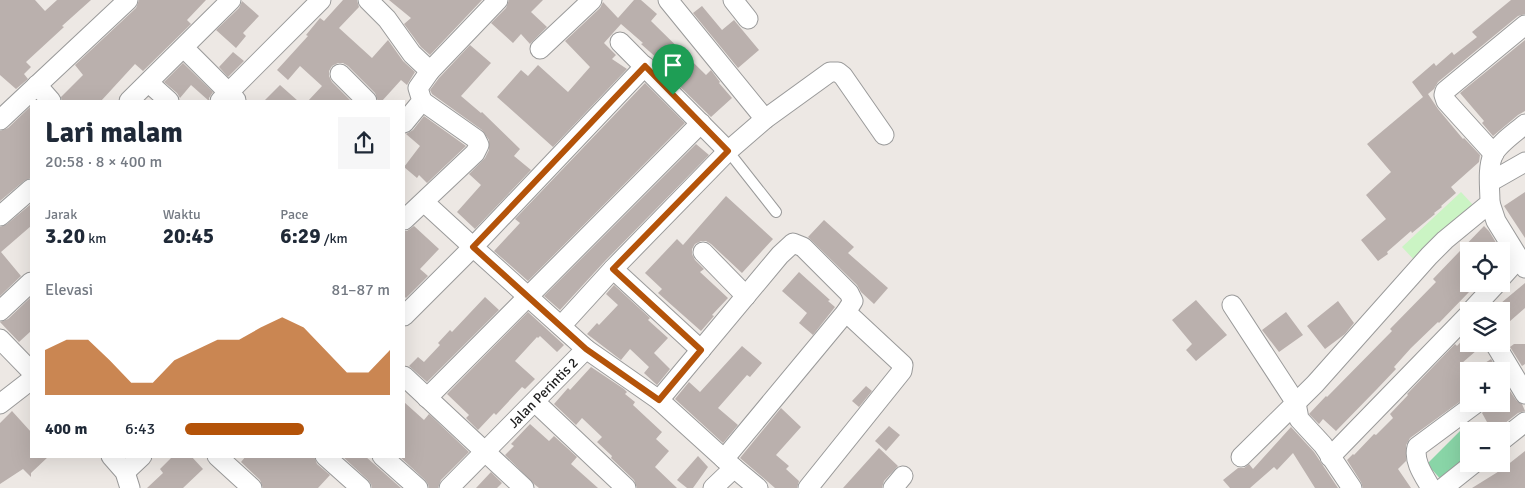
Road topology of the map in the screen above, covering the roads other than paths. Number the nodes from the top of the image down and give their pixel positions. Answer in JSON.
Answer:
{"nodes":[{"id":1,"x":128,"y":0,"type":"edge"},
{"id":2,"x":231,"y":0,"type":"edge"},
{"id":3,"x":321,"y":0,"type":"edge"},
{"id":4,"x":368,"y":0,"type":"edge"},
{"id":5,"x":498,"y":0,"type":"edge"},
{"id":6,"x":592,"y":0,"type":"edge"},
{"id":7,"x":668,"y":0,"type":"edge"},
{"id":8,"x":733,"y":0,"type":"edge"},
{"id":9,"x":748,"y":19,"type":"dead end"},
{"id":10,"x":1525,"y":25,"type":"edge"},
{"id":11,"x":620,"y":42,"type":"dead end"},
{"id":12,"x":184,"y":48,"type":"junction"},
{"id":13,"x":540,"y":49,"type":"dead end"},
{"id":14,"x":645,"y":66,"type":"junction"},
{"id":15,"x":430,"y":71,"type":"junction"},
{"id":16,"x":340,"y":74,"type":"dead end"},
{"id":17,"x":149,"y":83,"type":"junction"},
{"id":18,"x":37,"y":84,"type":"junction"},
{"id":19,"x":229,"y":98,"type":"edge"},
{"id":20,"x":50,"y":100,"type":"edge"},
{"id":21,"x":130,"y":100,"type":"edge"},
{"id":22,"x":168,"y":100,"type":"edge"},
{"id":23,"x":366,"y":100,"type":"edge"},
{"id":24,"x":422,"y":101,"type":"junction"},
{"id":25,"x":764,"y":119,"type":"junction"},
{"id":26,"x":0,"y":120,"type":"edge"},
{"id":27,"x":405,"y":122,"type":"edge"},
{"id":28,"x":701,"y":124,"type":"junction"},
{"id":29,"x":1519,"y":129,"type":"edge"},
{"id":30,"x":884,"y":135,"type":"dead end"},
{"id":31,"x":728,"y":151,"type":"junction"},
{"id":32,"x":1525,"y":151,"type":"edge"},
{"id":33,"x":1494,"y":154,"type":"junction"},
{"id":34,"x":1525,"y":162,"type":"edge"},
{"id":35,"x":1490,"y":182,"type":"junction"},
{"id":36,"x":30,"y":190,"type":"edge"},
{"id":37,"x":424,"y":202,"type":"junction"},
{"id":38,"x":1490,"y":202,"type":"junction"},
{"id":39,"x":776,"y":212,"type":"dead end"},
{"id":40,"x":0,"y":216,"type":"edge"},
{"id":41,"x":405,"y":219,"type":"edge"},
{"id":42,"x":473,"y":247,"type":"junction"},
{"id":43,"x":703,"y":252,"type":"dead end"},
{"id":44,"x":1522,"y":263,"type":"edge"},
{"id":45,"x":613,"y":269,"type":"junction"},
{"id":46,"x":1510,"y":272,"type":"edge"},
{"id":47,"x":30,"y":283,"type":"edge"},
{"id":48,"x":1489,"y":292,"type":"edge"},
{"id":49,"x":746,"y":296,"type":"junction"},
{"id":50,"x":529,"y":297,"type":"junction"},
{"id":51,"x":1480,"y":302,"type":"edge"},
{"id":52,"x":1232,"y":305,"type":"dead end"},
{"id":53,"x":0,"y":311,"type":"edge"},
{"id":54,"x":846,"y":312,"type":"junction"},
{"id":55,"x":405,"y":315,"type":"edge"},
{"id":56,"x":1460,"y":323,"type":"edge"},
{"id":57,"x":561,"y":326,"type":"junction"},
{"id":58,"x":0,"y":340,"type":"edge"},
{"id":59,"x":586,"y":349,"type":"junction"},
{"id":60,"x":701,"y":350,"type":"junction"},
{"id":61,"x":30,"y":370,"type":"edge"},
{"id":62,"x":405,"y":377,"type":"edge"},
{"id":63,"x":30,"y":381,"type":"edge"},
{"id":64,"x":1510,"y":381,"type":"edge"},
{"id":65,"x":1525,"y":394,"type":"edge"},
{"id":66,"x":427,"y":398,"type":"junction"},
{"id":67,"x":659,"y":400,"type":"junction"},
{"id":68,"x":534,"y":402,"type":"junction"},
{"id":69,"x":1296,"y":403,"type":"junction"},
{"id":70,"x":0,"y":404,"type":"edge"},
{"id":71,"x":1464,"y":412,"type":"edge"},
{"id":72,"x":1525,"y":422,"type":"edge"},
{"id":73,"x":1510,"y":434,"type":"edge"},
{"id":74,"x":485,"y":452,"type":"junction"},
{"id":75,"x":1242,"y":456,"type":"dead end"},
{"id":76,"x":1330,"y":457,"type":"junction"},
{"id":77,"x":112,"y":458,"type":"edge"},
{"id":78,"x":141,"y":458,"type":"edge"},
{"id":79,"x":219,"y":458,"type":"edge"},
{"id":80,"x":327,"y":458,"type":"edge"},
{"id":81,"x":384,"y":458,"type":"edge"},
{"id":82,"x":729,"y":463,"type":"junction"},
{"id":83,"x":1463,"y":472,"type":"edge"},
{"id":84,"x":127,"y":480,"type":"edge"},
{"id":85,"x":512,"y":484,"type":"edge"},
{"id":86,"x":252,"y":488,"type":"edge"},
{"id":87,"x":361,"y":488,"type":"edge"},
{"id":88,"x":418,"y":488,"type":"edge"},
{"id":89,"x":449,"y":488,"type":"edge"},
{"id":90,"x":626,"y":488,"type":"edge"},
{"id":91,"x":713,"y":488,"type":"edge"},
{"id":92,"x":758,"y":488,"type":"edge"},
{"id":93,"x":808,"y":488,"type":"edge"},
{"id":94,"x":1352,"y":488,"type":"edge"},
{"id":95,"x":1431,"y":488,"type":"edge"},
{"id":96,"x":1443,"y":488,"type":"edge"}],
"edges":[{"from":1,"to":18,"type":"street"},
{"from":2,"to":12,"type":"street"},
{"from":3,"to":19,"type":"street"},
{"from":4,"to":15,"type":"street"},
{"from":5,"to":15,"type":"street"},
{"from":6,"to":13,"type":"street"},
{"from":7,"to":25,"type":"street"},
{"from":8,"to":9,"type":"street"},
{"from":10,"to":33,"type":"street"},
{"from":11,"to":14,"type":"street"},
{"from":12,"to":17,"type":"street"},
{"from":12,"to":19,"type":"street"},
{"from":14,"to":28,"type":"street"},
{"from":14,"to":42,"type":"street"},
{"from":15,"to":24,"type":"street"},
{"from":16,"to":23,"type":"street"},
{"from":17,"to":21,"type":"street"},
{"from":17,"to":22,"type":"street"},
{"from":18,"to":20,"type":"street"},
{"from":18,"to":26,"type":"street"},
{"from":24,"to":27,"type":"street"},
{"from":24,"to":37,"type":"street"},
{"from":25,"to":30,"type":"street"},
{"from":25,"to":31,"type":"street"},
{"from":28,"to":31,"type":"street"},
{"from":28,"to":50,"type":"street"},
{"from":29,"to":32,"type":"street"},
{"from":29,"to":33,"type":"street"},
{"from":31,"to":39,"type":"lane"},
{"from":31,"to":45,"type":"street"},
{"from":33,"to":35,"type":"street"},
{"from":34,"to":35,"type":"street"},
{"from":35,"to":38,"type":"street"},
{"from":36,"to":40,"type":"street"},
{"from":37,"to":41,"type":"street"},
{"from":37,"to":42,"type":"street"},
{"from":38,"to":44,"type":"street"},
{"from":38,"to":69,"type":"street"},
{"from":42,"to":50,"type":"street"},
{"from":42,"to":55,"type":"street"},
{"from":43,"to":49,"type":"street"},
{"from":44,"to":46,"type":"street"},
{"from":45,"to":57,"type":"street"},
{"from":45,"to":60,"type":"street"},
{"from":47,"to":53,"type":"street"},
{"from":48,"to":51,"type":"street"},
{"from":49,"to":54,"type":"street"},
{"from":49,"to":60,"type":"street"},
{"from":50,"to":57,"type":"street"},
{"from":50,"to":66,"type":"street"},
{"from":52,"to":69,"type":"street"},
{"from":54,"to":82,"type":"street"},
{"from":54,"to":93,"type":"street"},
{"from":56,"to":76,"type":"street"},
{"from":57,"to":59,"type":"street"},
{"from":58,"to":61,"type":"street"},
{"from":59,"to":67,"type":"street","name":"Jalan Perintis 2"},
{"from":59,"to":68,"type":"street","name":"Jalan Perintis 2"},
{"from":60,"to":67,"type":"street"},
{"from":62,"to":66,"type":"street"},
{"from":63,"to":70,"type":"street"},
{"from":64,"to":65,"type":"street"},
{"from":66,"to":74,"type":"street"},
{"from":67,"to":82,"type":"street","name":"Jalan Perintis 2"},
{"from":68,"to":74,"type":"street","name":"Jalan Perintis 2"},
{"from":68,"to":90,"type":"street"},
{"from":69,"to":75,"type":"street"},
{"from":69,"to":76,"type":"street"},
{"from":71,"to":95,"type":"street"},
{"from":72,"to":73,"type":"street"},
{"from":74,"to":85,"type":"street"},
{"from":74,"to":89,"type":"street","name":"Jalan Perintis 2"},
{"from":76,"to":94,"type":"street"},
{"from":77,"to":84,"type":"street"},
{"from":78,"to":84,"type":"street"},
{"from":79,"to":86,"type":"street"},
{"from":80,"to":87,"type":"street"},
{"from":81,"to":88,"type":"street"},
{"from":82,"to":91,"type":"street"},
{"from":82,"to":92,"type":"street","name":"Jalan Perintis 2"},
{"from":83,"to":96,"type":"street"}]}
